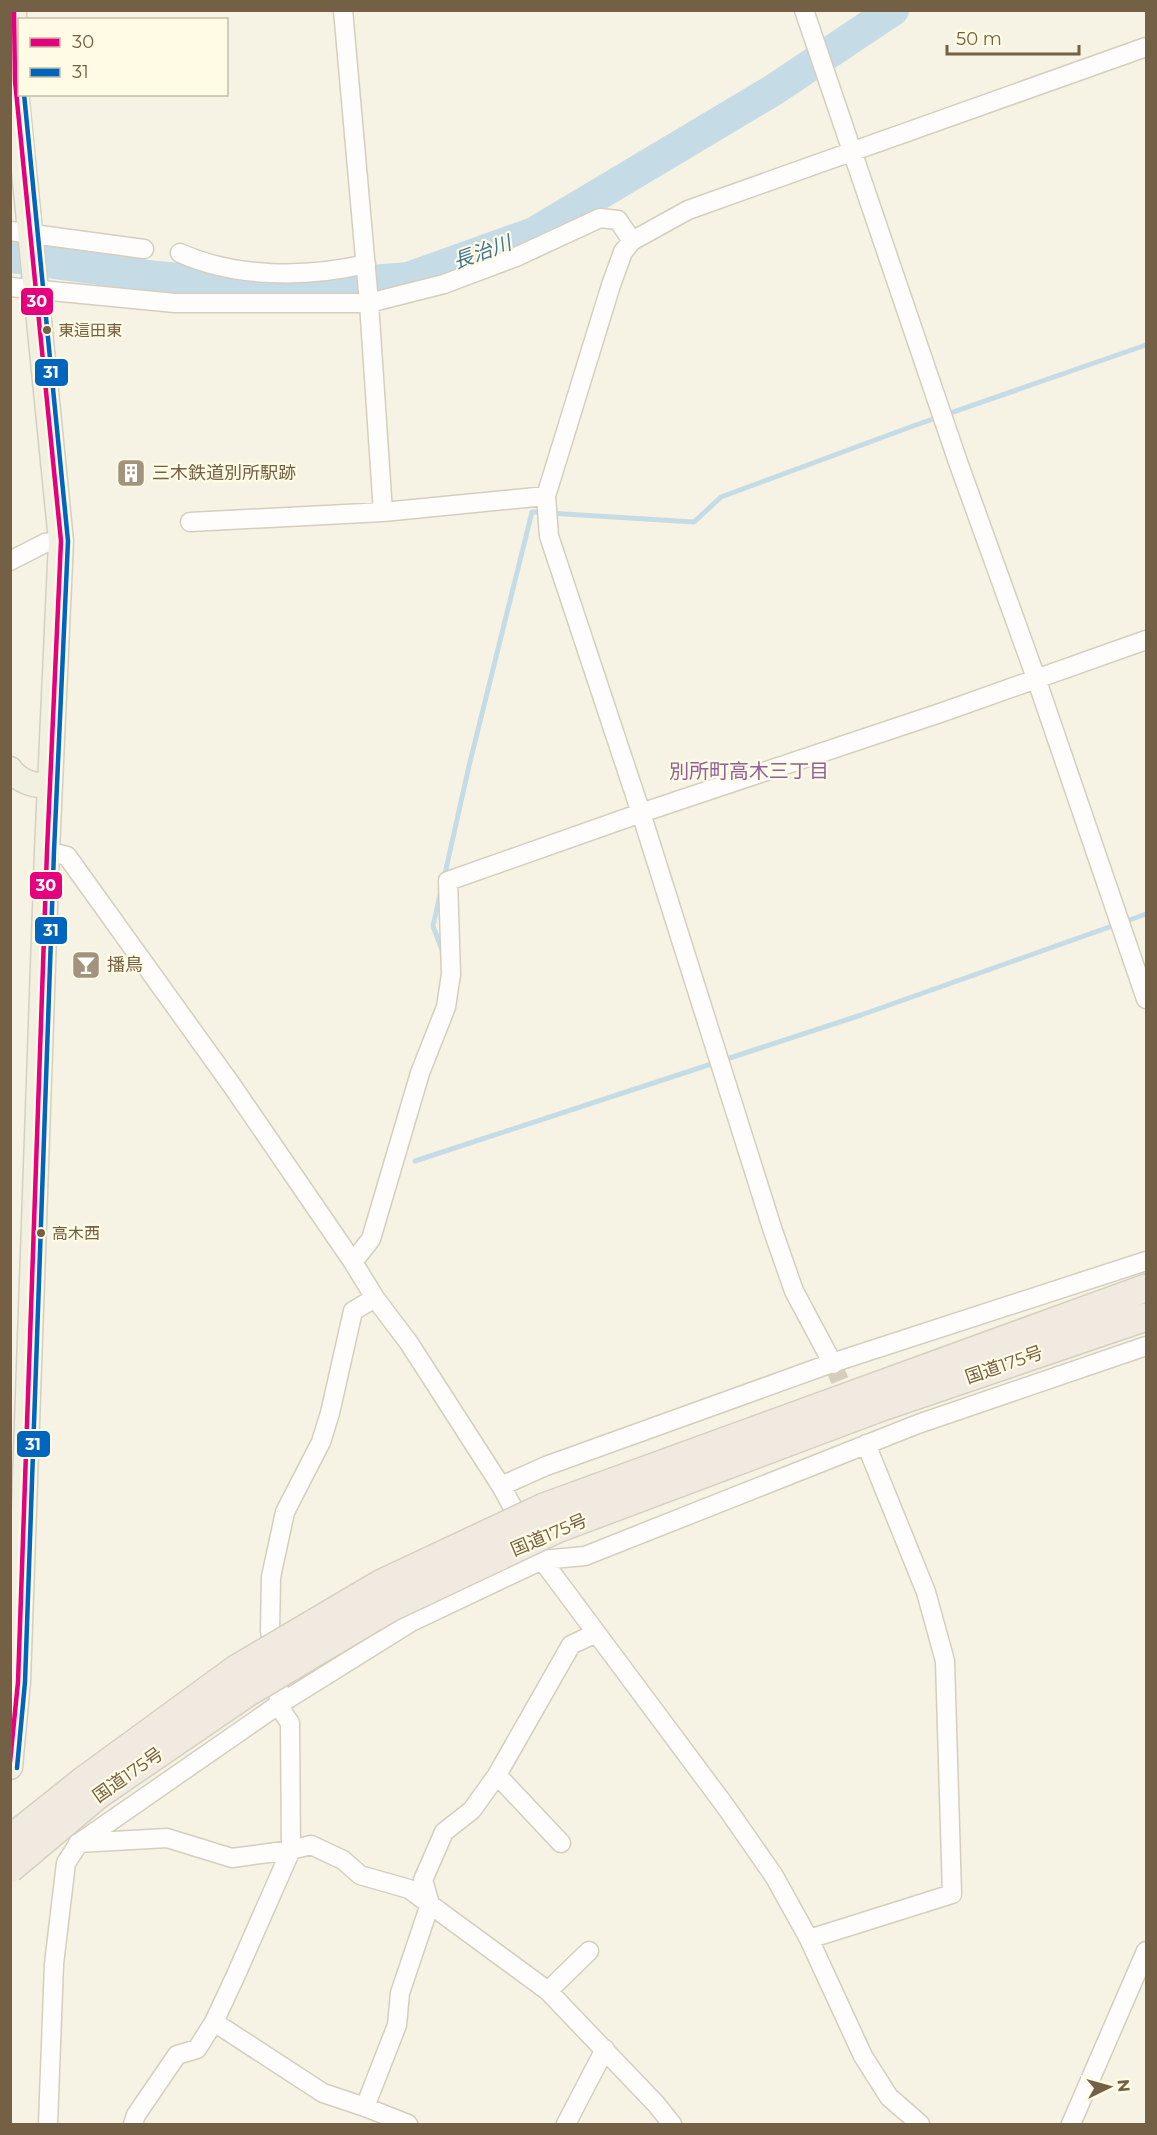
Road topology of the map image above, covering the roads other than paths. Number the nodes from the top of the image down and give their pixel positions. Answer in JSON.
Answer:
{"nodes":[{"id":1,"x":14,"y":10,"type":"edge"},
{"id":2,"x":343,"y":10,"type":"edge"},
{"id":3,"x":804,"y":10,"type":"edge"},
{"id":4,"x":1146,"y":47,"type":"edge"},
{"id":5,"x":851,"y":152,"type":"junction"},
{"id":6,"x":20,"y":233,"type":"edge"},
{"id":7,"x":632,"y":241,"type":"junction"},
{"id":8,"x":144,"y":249,"type":"dead end"},
{"id":9,"x":180,"y":253,"type":"dead end"},
{"id":10,"x":366,"y":264,"type":"junction"},
{"id":11,"x":10,"y":286,"type":"edge"},
{"id":12,"x":36,"y":290,"type":"junction"},
{"id":13,"x":369,"y":303,"type":"junction"},
{"id":14,"x":546,"y":496,"type":"junction"},
{"id":15,"x":383,"y":513,"type":"junction"},
{"id":16,"x":190,"y":522,"type":"dead end"},
{"id":17,"x":61,"y":541,"type":"junction"},
{"id":18,"x":10,"y":561,"type":"edge"},
{"id":19,"x":1146,"y":640,"type":"edge"},
{"id":20,"x":1036,"y":678,"type":"junction"},
{"id":21,"x":10,"y":769,"type":"edge"},
{"id":22,"x":50,"y":786,"type":"junction"},
{"id":23,"x":641,"y":813,"type":"junction"},
{"id":24,"x":47,"y":851,"type":"junction"},
{"id":25,"x":1146,"y":999,"type":"edge"},
{"id":26,"x":1146,"y":1261,"type":"edge"},
{"id":27,"x":353,"y":1262,"type":"junction"},
{"id":28,"x":1146,"y":1288,"type":"edge"},
{"id":29,"x":375,"y":1298,"type":"junction"},
{"id":30,"x":1146,"y":1317,"type":"edge"},
{"id":31,"x":1146,"y":1346,"type":"edge"},
{"id":32,"x":832,"y":1363,"type":"junction"},
{"id":33,"x":866,"y":1444,"type":"junction"},
{"id":34,"x":501,"y":1486,"type":"junction"},
{"id":35,"x":550,"y":1518,"type":"junction"},
{"id":36,"x":542,"y":1560,"type":"junction"},
{"id":37,"x":596,"y":1633,"type":"junction"},
{"id":38,"x":278,"y":1705,"type":"junction"},
{"id":39,"x":10,"y":1767,"type":"edge"},
{"id":40,"x":496,"y":1775,"type":"junction"},
{"id":41,"x":21,"y":1840,"type":"edge"},
{"id":42,"x":79,"y":1843,"type":"junction"},
{"id":43,"x":561,"y":1843,"type":"dead end"},
{"id":44,"x":291,"y":1850,"type":"junction"},
{"id":45,"x":10,"y":1869,"type":"edge"},
{"id":46,"x":430,"y":1904,"type":"junction"},
{"id":47,"x":809,"y":1940,"type":"junction"},
{"id":48,"x":589,"y":1951,"type":"dead end"},
{"id":49,"x":1146,"y":1951,"type":"edge"},
{"id":50,"x":548,"y":1991,"type":"junction"},
{"id":51,"x":214,"y":2022,"type":"junction"},
{"id":52,"x":604,"y":2049,"type":"junction"},
{"id":53,"x":365,"y":2107,"type":"junction"},
{"id":54,"x":48,"y":2124,"type":"edge"},
{"id":55,"x":134,"y":2124,"type":"edge"},
{"id":56,"x":408,"y":2124,"type":"edge"},
{"id":57,"x":566,"y":2124,"type":"edge"},
{"id":58,"x":672,"y":2124,"type":"edge"},
{"id":59,"x":920,"y":2124,"type":"edge"},
{"id":60,"x":1071,"y":2124,"type":"edge"}],
"edges":[{"from":1,"to":6,"type":"main road"},
{"from":2,"to":10,"type":"street"},
{"from":3,"to":5,"type":"street"},
{"from":4,"to":5,"type":"street"},
{"from":5,"to":7,"type":"street"},
{"from":5,"to":20,"type":"street"},
{"from":6,"to":8,"type":"street"},
{"from":6,"to":12,"type":"main road"},
{"from":7,"to":13,"type":"street"},
{"from":7,"to":14,"type":"street"},
{"from":9,"to":10,"type":"street"},
{"from":10,"to":13,"type":"street"},
{"from":11,"to":12,"type":"street"},
{"from":12,"to":13,"type":"street"},
{"from":12,"to":17,"type":"main road"},
{"from":13,"to":15,"type":"street"},
{"from":14,"to":15,"type":"street"},
{"from":14,"to":23,"type":"street"},
{"from":15,"to":16,"type":"street"},
{"from":17,"to":18,"type":"street"},
{"from":17,"to":22,"type":"main road"},
{"from":19,"to":20,"type":"street"},
{"from":20,"to":23,"type":"street"},
{"from":20,"to":25,"type":"street"},
{"from":21,"to":22,"type":"main road"},
{"from":22,"to":24,"type":"main road"},
{"from":23,"to":27,"type":"street"},
{"from":23,"to":32,"type":"street"},
{"from":24,"to":27,"type":"street"},
{"from":24,"to":39,"type":"main road"},
{"from":26,"to":32,"type":"street"},
{"from":27,"to":29,"type":"street"},
{"from":28,"to":35,"type":"highway","name":"国道175号"},
{"from":29,"to":34,"type":"street"},
{"from":29,"to":38,"type":"street"},
{"from":30,"to":35,"type":"highway","name":"国道175号"},
{"from":31,"to":33,"type":"street"},
{"from":32,"to":34,"type":"street"},
{"from":33,"to":36,"type":"street"},
{"from":33,"to":47,"type":"street"},
{"from":34,"to":36,"type":"street"},
{"from":35,"to":41,"type":"highway","name":"国道175号","bridge":true},
{"from":35,"to":45,"type":"highway","name":"国道175号","bridge":true},
{"from":36,"to":37,"type":"street"},
{"from":36,"to":38,"type":"street"},
{"from":37,"to":40,"type":"street"},
{"from":37,"to":47,"type":"street"},
{"from":38,"to":42,"type":"street"},
{"from":38,"to":44,"type":"street"},
{"from":40,"to":43,"type":"street"},
{"from":40,"to":46,"type":"street"},
{"from":41,"to":42,"type":"street"},
{"from":42,"to":44,"type":"street"},
{"from":42,"to":54,"type":"street"},
{"from":44,"to":46,"type":"street"},
{"from":44,"to":51,"type":"street"},
{"from":46,"to":50,"type":"street"},
{"from":46,"to":53,"type":"street"},
{"from":47,"to":59,"type":"street"},
{"from":48,"to":50,"type":"street"},
{"from":49,"to":60,"type":"street"},
{"from":50,"to":52,"type":"street"},
{"from":51,"to":53,"type":"street"},
{"from":51,"to":55,"type":"street"},
{"from":52,"to":57,"type":"street"},
{"from":52,"to":58,"type":"street"},
{"from":53,"to":56,"type":"street"}]}
